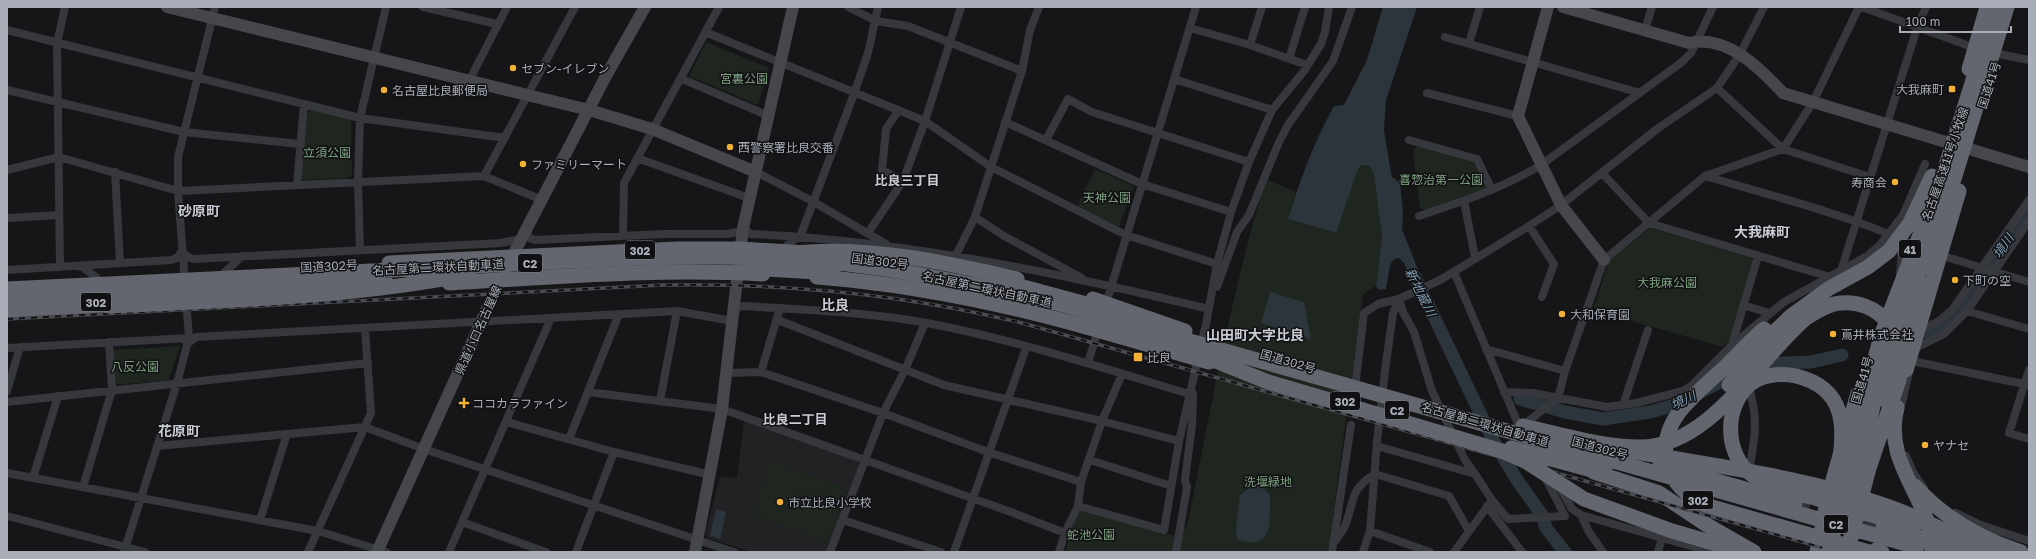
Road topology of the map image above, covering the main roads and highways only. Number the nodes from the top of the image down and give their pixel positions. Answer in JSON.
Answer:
{"nodes":[{"id":1,"x":1987,"y":7,"type":"edge"},
{"id":2,"x":1996,"y":7,"type":"edge"},
{"id":3,"x":2007,"y":7,"type":"edge"},
{"id":4,"x":2014,"y":7,"type":"edge"},
{"id":5,"x":1990,"y":28,"type":"junction"},
{"id":6,"x":1995,"y":58,"type":"junction"},
{"id":7,"x":752,"y":258,"type":"junction"},
{"id":8,"x":470,"y":274,"type":"junction"},
{"id":9,"x":7,"y":283,"type":"edge"},
{"id":10,"x":1829,"y":283,"type":"junction"},
{"id":11,"x":7,"y":290,"type":"edge"},
{"id":12,"x":7,"y":300,"type":"edge"},
{"id":13,"x":1092,"y":302,"type":"junction"},
{"id":14,"x":7,"y":307,"type":"edge"},
{"id":15,"x":7,"y":312,"type":"edge"},
{"id":16,"x":1200,"y":354,"type":"junction"},
{"id":17,"x":1420,"y":406,"type":"junction"},
{"id":18,"x":1650,"y":446,"type":"junction"},
{"id":19,"x":1613,"y":450,"type":"junction"},
{"id":20,"x":1606,"y":475,"type":"junction"},
{"id":21,"x":1907,"y":478,"type":"junction"},
{"id":22,"x":1830,"y":490,"type":"junction"},
{"id":23,"x":1852,"y":495,"type":"junction"},
{"id":24,"x":1795,"y":503,"type":"tunnel mouth"},
{"id":25,"x":1633,"y":516,"type":"junction"},
{"id":26,"x":1790,"y":526,"type":"dead end"},
{"id":27,"x":1883,"y":527,"type":"tunnel mouth"},
{"id":28,"x":1876,"y":551,"type":"edge"},
{"id":29,"x":1744,"y":552,"type":"edge"},
{"id":30,"x":1754,"y":552,"type":"edge"},
{"id":31,"x":1768,"y":552,"type":"edge"},
{"id":32,"x":1817,"y":552,"type":"edge"},
{"id":33,"x":1827,"y":552,"type":"edge"},
{"id":34,"x":1834,"y":552,"type":"edge"},
{"id":35,"x":1839,"y":552,"type":"edge"},
{"id":36,"x":1843,"y":552,"type":"edge"},
{"id":37,"x":1847,"y":552,"type":"edge"},
{"id":38,"x":1897,"y":552,"type":"edge"},
{"id":39,"x":1932,"y":552,"type":"edge"},
{"id":40,"x":1935,"y":552,"type":"edge"},
{"id":41,"x":1970,"y":552,"type":"edge"},
{"id":42,"x":1990,"y":552,"type":"edge"},
{"id":43,"x":1996,"y":552,"type":"edge"},
{"id":44,"x":2021,"y":552,"type":"edge"}],
"edges":[{"from":1,"to":22,"type":"highway","name":"国道41号","number":"41"},
{"from":2,"to":5,"type":"highway","name":"名古屋高速11号小牧線","bridge":true},
{"from":3,"to":6,"type":"highway","name":"名古屋高速11号小牧線","bridge":true},
{"from":4,"to":6,"type":"highway","name":"国道41号","number":"41"},
{"from":5,"to":10,"type":"highway","bridge":true},
{"from":5,"to":33,"type":"highway","name":"名古屋高速11号小牧線","bridge":true},
{"from":6,"to":21,"type":"highway","bridge":true},
{"from":6,"to":23,"type":"highway","name":"国道41号","number":"41"},
{"from":6,"to":35,"type":"highway","name":"名古屋高速11号小牧線","bridge":true},
{"from":7,"to":11,"type":"highway","name":"名古屋第二環状自動車道","number":"C2","bridge":true},
{"from":7,"to":13,"type":"highway","bridge":true},
{"from":7,"to":17,"type":"highway","name":"名古屋第二環状自動車道","number":"C2","bridge":true},
{"from":8,"to":12,"type":"highway","name":"名古屋第二環状自動車道","number":"C2","bridge":true},
{"from":8,"to":15,"type":"highway","bridge":true},
{"from":8,"to":16,"type":"highway","name":"名古屋第二環状自動車道","number":"C2","bridge":true},
{"from":9,"to":13,"type":"highway","name":"国道302号","number":"302"},
{"from":10,"to":18,"type":"highway","bridge":true},
{"from":10,"to":28,"type":"highway","bridge":true},
{"from":13,"to":19,"type":"highway","name":"国道302号","number":"302","bridge":true},
{"from":14,"to":20,"type":"highway","name":"国道302号","number":"302","bridge":true},
{"from":16,"to":25,"type":"highway","bridge":true},
{"from":16,"to":38,"type":"highway","name":"名古屋第二環状自動車道","number":"C2","bridge":true},
{"from":17,"to":18,"type":"highway","bridge":true},
{"from":17,"to":40,"type":"highway","name":"名古屋第二環状自動車道","number":"C2","bridge":true},
{"from":18,"to":37,"type":"highway","bridge":true},
{"from":19,"to":22,"type":"highway"},
{"from":19,"to":24,"type":"highway","name":"国道302号","number":"302"},
{"from":20,"to":26,"type":"highway","name":"国道302号","number":"302"},
{"from":20,"to":30,"type":"highway"},
{"from":21,"to":39,"type":"highway","bridge":true},
{"from":21,"to":44,"type":"highway","bridge":true},
{"from":22,"to":23,"type":"highway"},
{"from":22,"to":32,"type":"highway","name":"国道41号","number":"41"},
{"from":23,"to":34,"type":"highway"},
{"from":23,"to":36,"type":"highway"},
{"from":23,"to":43,"type":"highway"},
{"from":25,"to":29,"type":"highway","bridge":true},
{"from":25,"to":31,"type":"highway","bridge":true},
{"from":27,"to":41,"type":"highway"},
{"from":33,"to":42,"type":"highway","bridge":true}]}
